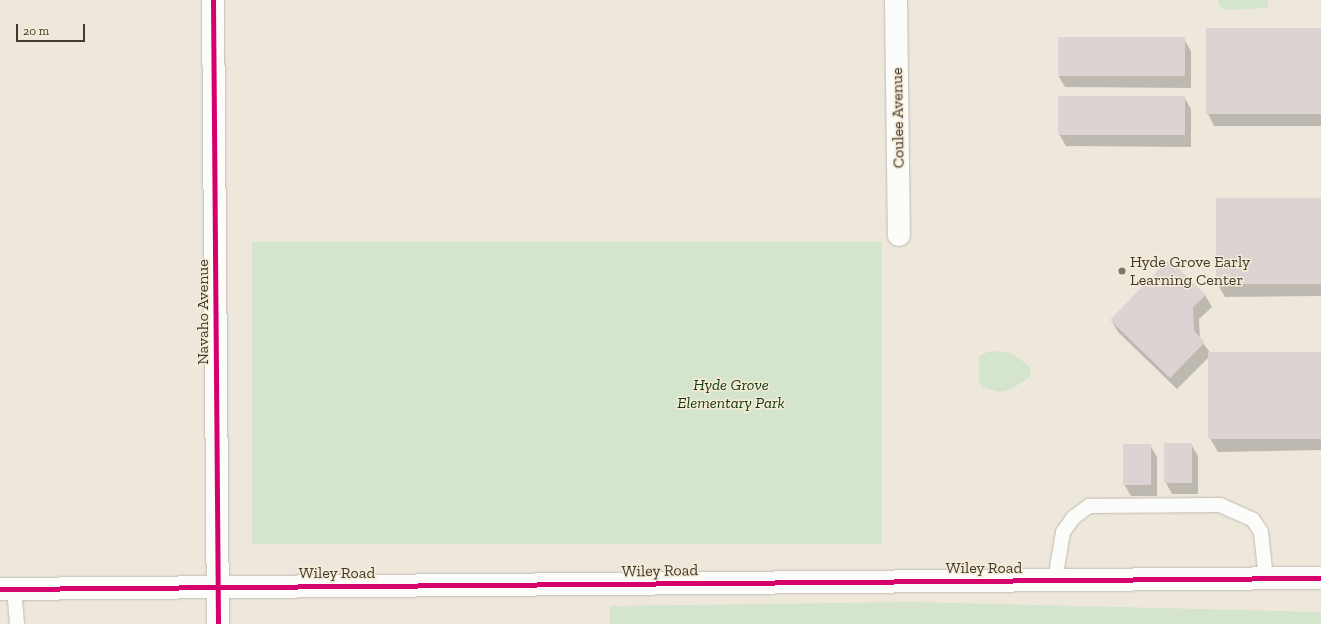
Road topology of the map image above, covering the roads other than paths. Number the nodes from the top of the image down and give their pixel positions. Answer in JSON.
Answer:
{"nodes":[{"id":1,"x":213,"y":0,"type":"edge"},
{"id":2,"x":896,"y":0,"type":"edge"},
{"id":3,"x":899,"y":236,"type":"dead end"},
{"id":4,"x":1321,"y":578,"type":"edge"},
{"id":5,"x":1266,"y":579,"type":"junction"},
{"id":6,"x":1055,"y":580,"type":"junction"},
{"id":7,"x":218,"y":587,"type":"junction"},
{"id":8,"x":7,"y":589,"type":"edge"},
{"id":9,"x":16,"y":624,"type":"edge"},
{"id":10,"x":218,"y":624,"type":"edge"}],
"edges":[{"from":1,"to":7,"type":"street","name":"Navaho Avenue"},
{"from":2,"to":3,"type":"street","name":"Coulee Avenue"},
{"from":4,"to":5,"type":"street","name":"Wiley Road"},
{"from":5,"to":6,"type":"street","name":"Wiley Road"},
{"from":5,"to":6,"type":"lane"},
{"from":6,"to":7,"type":"street","name":"Wiley Road"},
{"from":7,"to":8,"type":"street","name":"Wiley Road"},
{"from":7,"to":10,"type":"street","name":"Navaho Avenue"},
{"from":8,"to":9,"type":"lane"}]}
